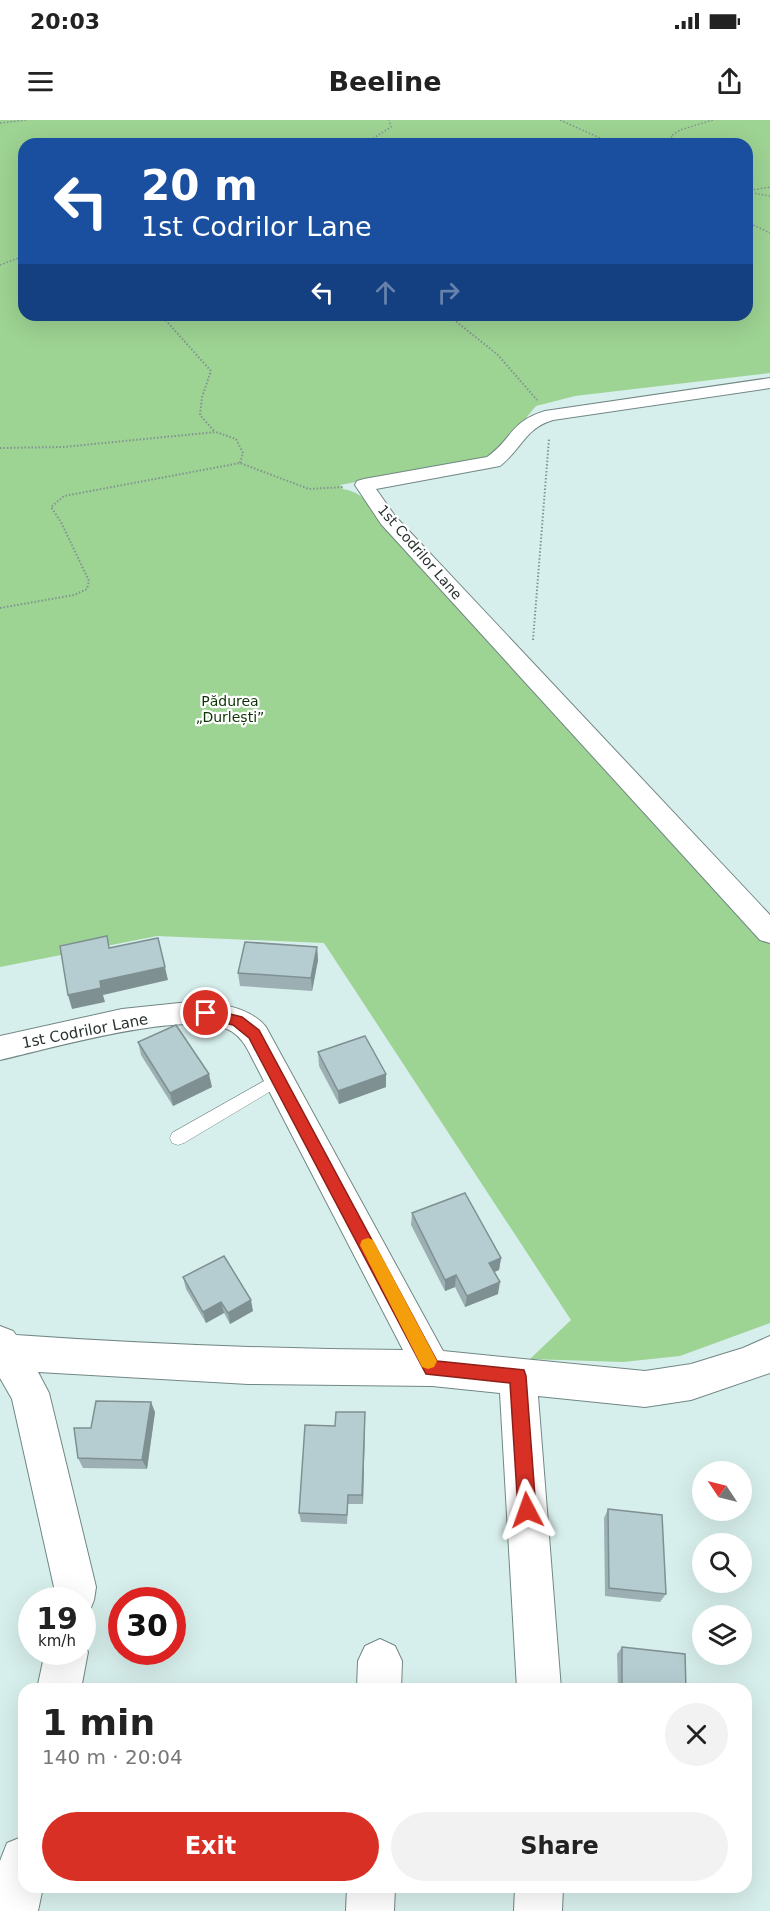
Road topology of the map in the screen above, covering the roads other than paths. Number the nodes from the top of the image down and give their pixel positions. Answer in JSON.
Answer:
{"nodes":[{"id":1,"x":770,"y":383,"type":"edge"},
{"id":2,"x":770,"y":933,"type":"edge"},
{"id":3,"x":0,"y":1048,"type":"edge"},
{"id":4,"x":280,"y":1078,"type":"junction"},
{"id":5,"x":178,"y":1138,"type":"dead end"},
{"id":6,"x":3,"y":1347,"type":"edge"},
{"id":7,"x":770,"y":1354,"type":"edge"},
{"id":8,"x":432,"y":1368,"type":"junction"},
{"id":9,"x":518,"y":1376,"type":"junction"},
{"id":10,"x":75,"y":1587,"type":"edge"},
{"id":11,"x":64,"y":1665,"type":"edge"},
{"id":12,"x":60,"y":1683,"type":"edge"},
{"id":13,"x":539,"y":1683,"type":"edge"},
{"id":14,"x":18,"y":1891,"type":"edge"},
{"id":15,"x":371,"y":1893,"type":"edge"},
{"id":16,"x":539,"y":1893,"type":"edge"},
{"id":17,"x":14,"y":1911,"type":"edge"},
{"id":18,"x":370,"y":1911,"type":"edge"},
{"id":19,"x":538,"y":1911,"type":"edge"}],
"edges":[{"from":1,"to":2,"type":"street","name":"1st Codrilor Lane"},
{"from":3,"to":4,"type":"street","name":"1st Codrilor Lane"},
{"from":4,"to":5,"type":"lane"},
{"from":4,"to":8,"type":"street","name":"1st Codrilor Lane"},
{"from":6,"to":8,"type":"street"},
{"from":6,"to":10,"type":"street"},
{"from":7,"to":9,"type":"street"},
{"from":8,"to":9,"type":"street"},
{"from":9,"to":13,"type":"street"},
{"from":11,"to":12,"type":"street"},
{"from":14,"to":17,"type":"street"},
{"from":15,"to":18,"type":"street"},
{"from":16,"to":19,"type":"street"}]}
